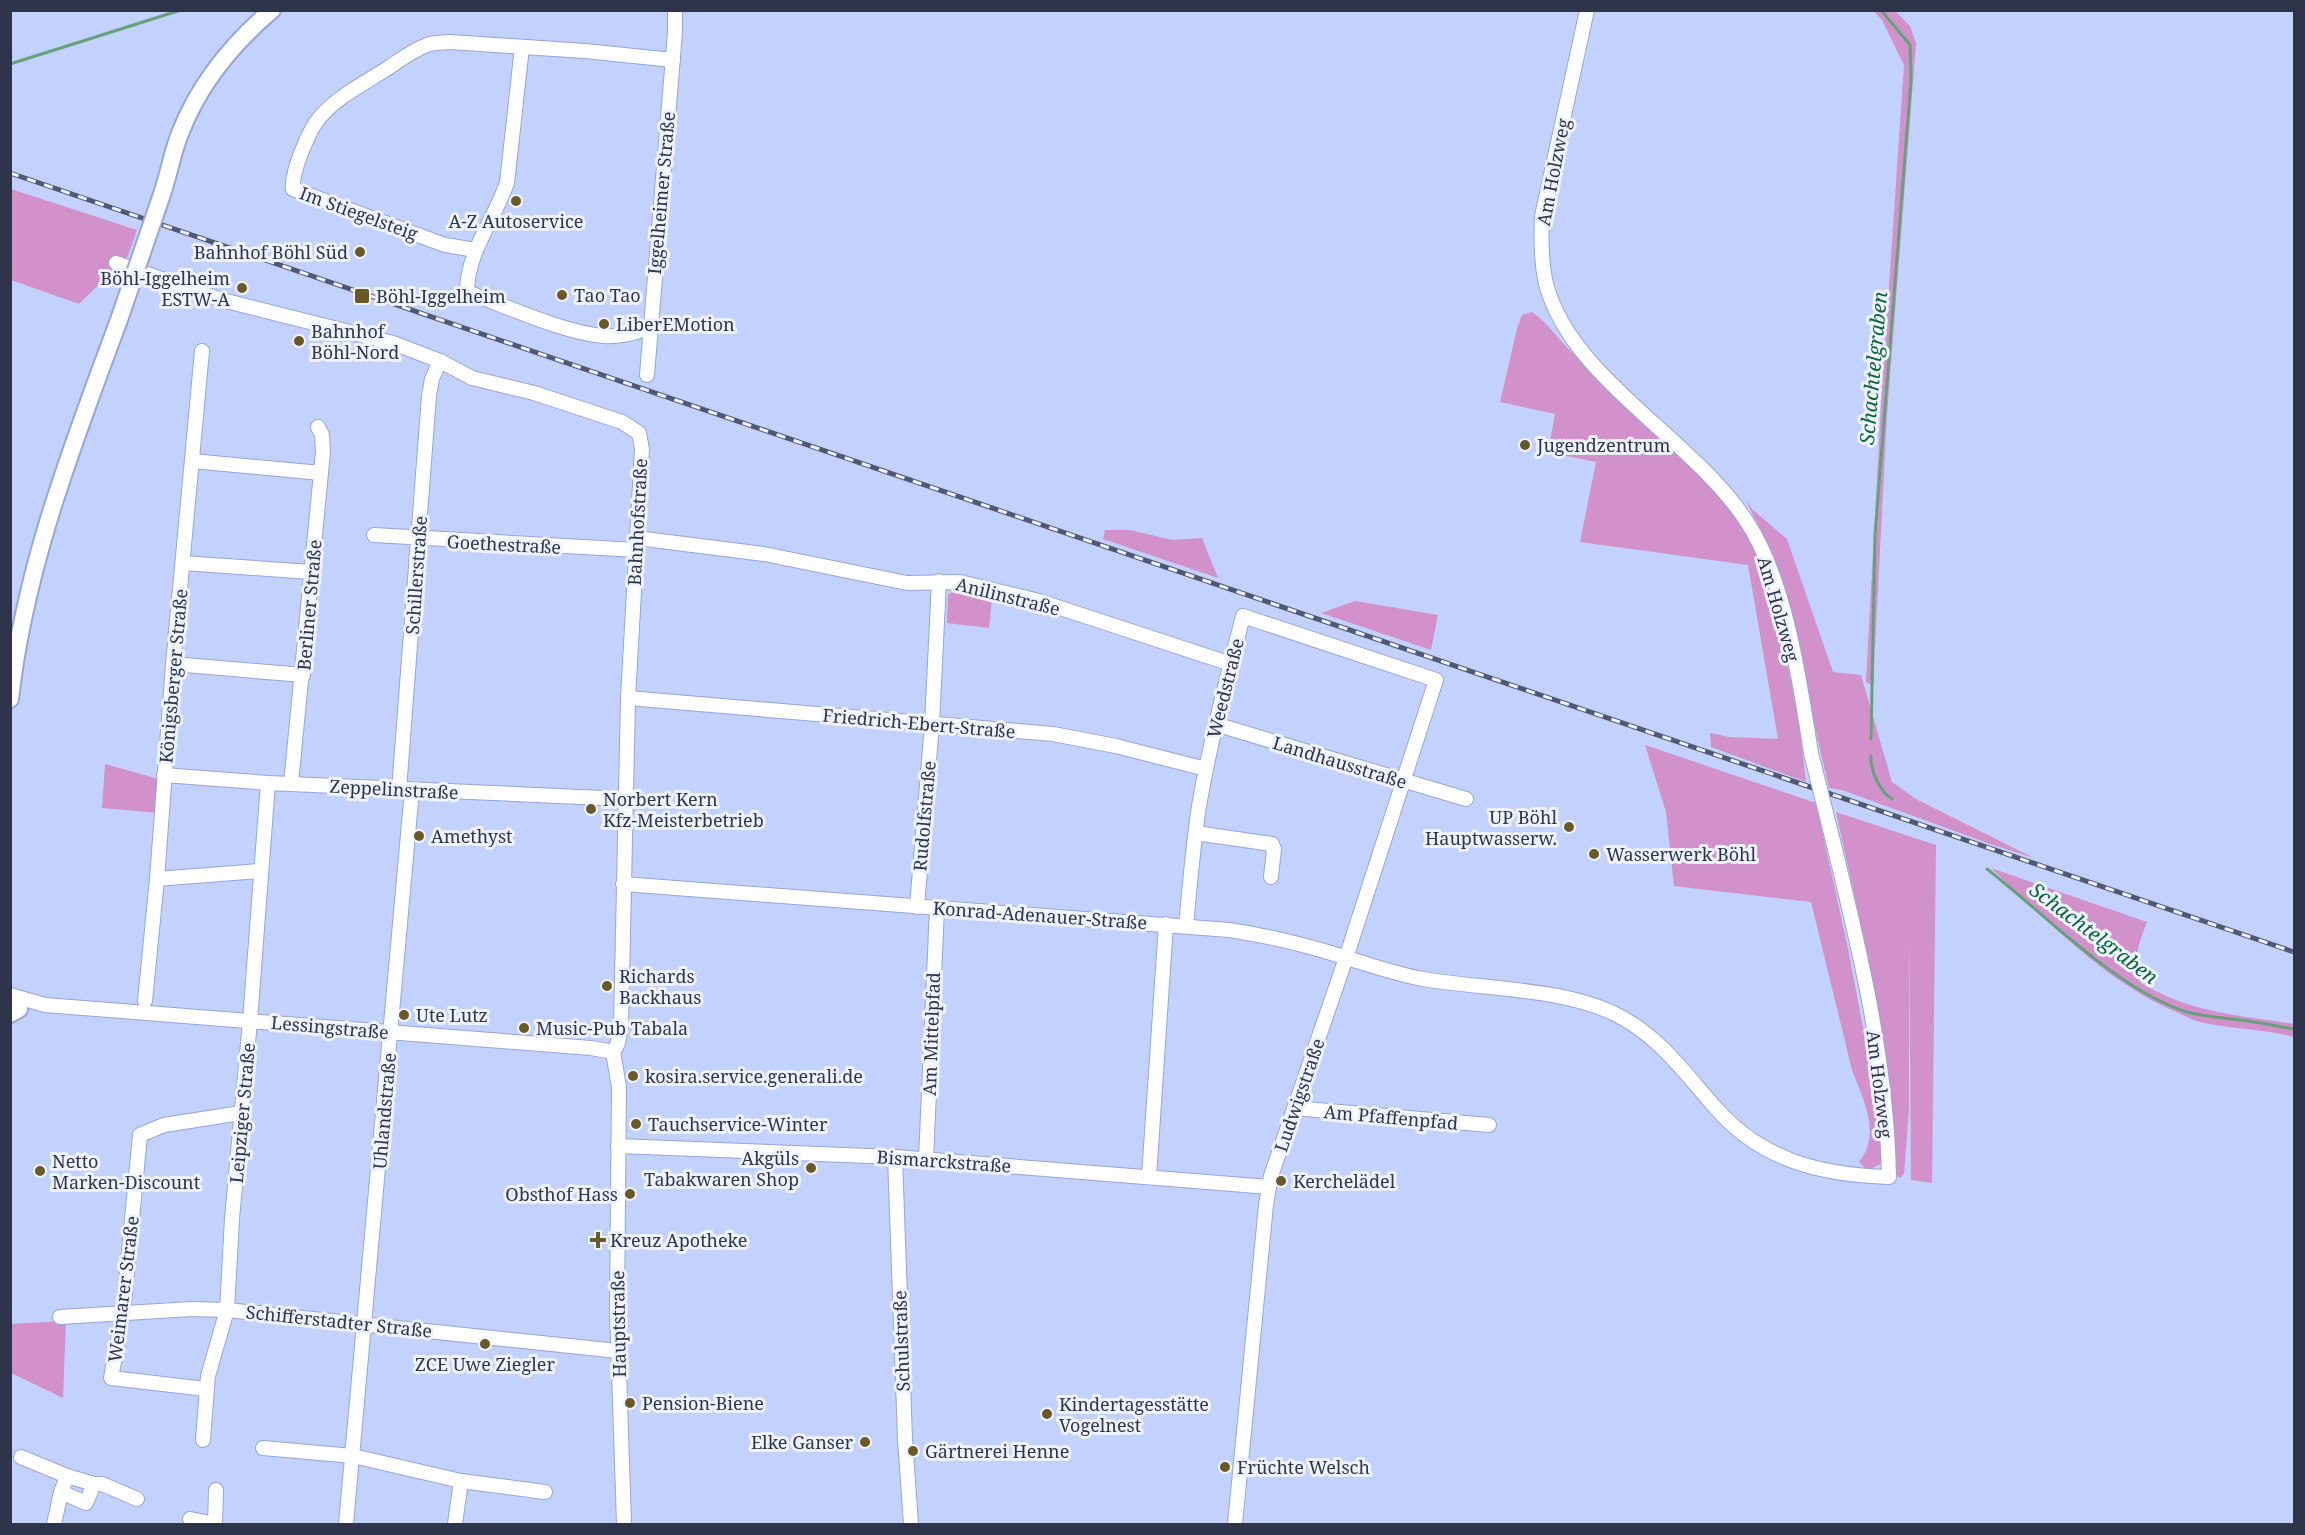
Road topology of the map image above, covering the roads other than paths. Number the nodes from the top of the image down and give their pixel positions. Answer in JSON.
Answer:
{"nodes":[{"id":1,"x":273,"y":10,"type":"edge"},
{"id":2,"x":675,"y":10,"type":"edge"},
{"id":3,"x":1587,"y":10,"type":"edge"},
{"id":4,"x":522,"y":47,"type":"junction"},
{"id":5,"x":673,"y":60,"type":"junction"},
{"id":6,"x":475,"y":250,"type":"junction"},
{"id":7,"x":117,"y":263,"type":"dead end"},
{"id":8,"x":650,"y":327,"type":"junction"},
{"id":9,"x":202,"y":351,"type":"dead end"},
{"id":10,"x":440,"y":361,"type":"junction"},
{"id":11,"x":647,"y":375,"type":"dead end"},
{"id":12,"x":318,"y":427,"type":"dead end"},
{"id":13,"x":192,"y":461,"type":"junction"},
{"id":14,"x":321,"y":473,"type":"junction"},
{"id":15,"x":374,"y":535,"type":"dead end"},
{"id":16,"x":419,"y":539,"type":"junction"},
{"id":17,"x":636,"y":544,"type":"junction"},
{"id":18,"x":183,"y":563,"type":"junction"},
{"id":19,"x":311,"y":572,"type":"junction"},
{"id":20,"x":939,"y":581,"type":"junction"},
{"id":21,"x":173,"y":664,"type":"junction"},
{"id":22,"x":1231,"y":664,"type":"junction"},
{"id":23,"x":303,"y":675,"type":"junction"},
{"id":24,"x":1436,"y":680,"type":"joint"},
{"id":25,"x":628,"y":698,"type":"junction"},
{"id":26,"x":10,"y":699,"type":"edge"},
{"id":27,"x":932,"y":724,"type":"junction"},
{"id":28,"x":1215,"y":724,"type":"junction"},
{"id":29,"x":1206,"y":769,"type":"junction"},
{"id":30,"x":164,"y":775,"type":"junction"},
{"id":31,"x":1403,"y":782,"type":"junction"},
{"id":32,"x":268,"y":783,"type":"junction"},
{"id":33,"x":291,"y":784,"type":"junction"},
{"id":34,"x":406,"y":790,"type":"junction"},
{"id":35,"x":625,"y":799,"type":"junction"},
{"id":36,"x":1466,"y":799,"type":"dead end"},
{"id":37,"x":1196,"y":833,"type":"junction"},
{"id":38,"x":260,"y":871,"type":"junction"},
{"id":39,"x":1271,"y":877,"type":"dead end"},
{"id":40,"x":157,"y":879,"type":"junction"},
{"id":41,"x":623,"y":884,"type":"junction"},
{"id":42,"x":916,"y":907,"type":"junction"},
{"id":43,"x":937,"y":908,"type":"junction"},
{"id":44,"x":1166,"y":924,"type":"junction"},
{"id":45,"x":1186,"y":925,"type":"junction"},
{"id":46,"x":1346,"y":958,"type":"junction"},
{"id":47,"x":145,"y":1001,"type":"dead end"},
{"id":48,"x":13,"y":1007,"type":"edge"},
{"id":49,"x":250,"y":1021,"type":"junction"},
{"id":50,"x":392,"y":1032,"type":"junction"},
{"id":51,"x":614,"y":1052,"type":"junction"},
{"id":52,"x":1294,"y":1108,"type":"junction"},
{"id":53,"x":241,"y":1113,"type":"junction"},
{"id":54,"x":1489,"y":1125,"type":"dead end"},
{"id":55,"x":618,"y":1146,"type":"junction"},
{"id":56,"x":895,"y":1156,"type":"junction"},
{"id":57,"x":926,"y":1160,"type":"junction"},
{"id":58,"x":1149,"y":1177,"type":"junction"},
{"id":59,"x":1889,"y":1177,"type":"joint"},
{"id":60,"x":1269,"y":1187,"type":"junction"},
{"id":61,"x":227,"y":1310,"type":"junction"},
{"id":62,"x":123,"y":1313,"type":"junction"},
{"id":63,"x":60,"y":1317,"type":"dead end"},
{"id":64,"x":364,"y":1324,"type":"junction"},
{"id":65,"x":618,"y":1351,"type":"junction"},
{"id":66,"x":206,"y":1389,"type":"junction"},
{"id":67,"x":203,"y":1440,"type":"dead end"},
{"id":68,"x":263,"y":1448,"type":"dead end"},
{"id":69,"x":353,"y":1456,"type":"junction"},
{"id":70,"x":21,"y":1457,"type":"dead end"},
{"id":71,"x":67,"y":1476,"type":"junction"},
{"id":72,"x":461,"y":1481,"type":"junction"},
{"id":73,"x":94,"y":1484,"type":"junction"},
{"id":74,"x":216,"y":1490,"type":"dead end"},
{"id":75,"x":60,"y":1492,"type":"junction"},
{"id":76,"x":545,"y":1492,"type":"dead end"},
{"id":77,"x":137,"y":1499,"type":"dead end"},
{"id":78,"x":190,"y":1519,"type":"edge"},
{"id":79,"x":54,"y":1524,"type":"edge"},
{"id":80,"x":215,"y":1524,"type":"edge"},
{"id":81,"x":346,"y":1524,"type":"edge"},
{"id":82,"x":455,"y":1524,"type":"edge"},
{"id":83,"x":624,"y":1524,"type":"edge"},
{"id":84,"x":911,"y":1524,"type":"edge"},
{"id":85,"x":1235,"y":1524,"type":"edge"}],
"edges":[{"from":1,"to":26,"type":"main road","bridge":true},
{"from":2,"to":5,"type":"street","name":"Iggelheimer Straße"},
{"from":3,"to":59,"type":"street","name":"Am Holzweg","bridge":true},
{"from":4,"to":5,"type":"street","name":"Im Stiegelsteig"},
{"from":4,"to":6,"type":"street"},
{"from":4,"to":6,"type":"street","name":"Im Stiegelsteig"},
{"from":5,"to":8,"type":"street","name":"Iggelheimer Straße"},
{"from":6,"to":8,"type":"street"},
{"from":7,"to":10,"type":"street","name":"Bahnhofstraße"},
{"from":8,"to":11,"type":"street","name":"Iggelheimer Straße"},
{"from":9,"to":13,"type":"street","name":"Königsberger Straße"},
{"from":10,"to":16,"type":"street","name":"Schillerstraße"},
{"from":10,"to":17,"type":"street","name":"Bahnhofstraße"},
{"from":12,"to":14,"type":"street","name":"Berliner Straße"},
{"from":13,"to":14,"type":"street"},
{"from":13,"to":18,"type":"street","name":"Königsberger Straße"},
{"from":14,"to":19,"type":"street","name":"Berliner Straße"},
{"from":15,"to":16,"type":"street","name":"Goethestraße"},
{"from":16,"to":17,"type":"street","name":"Goethestraße"},
{"from":16,"to":34,"type":"street","name":"Schillerstraße"},
{"from":17,"to":20,"type":"street","name":"Anilinstraße"},
{"from":17,"to":25,"type":"street","name":"Bahnhofstraße"},
{"from":18,"to":19,"type":"street"},
{"from":18,"to":21,"type":"street","name":"Königsberger Straße"},
{"from":19,"to":23,"type":"street","name":"Berliner Straße"},
{"from":20,"to":22,"type":"street","name":"Anilinstraße"},
{"from":20,"to":27,"type":"street","name":"Rudolfstraße"},
{"from":21,"to":23,"type":"street"},
{"from":21,"to":30,"type":"street","name":"Königsberger Straße"},
{"from":22,"to":24,"type":"street","name":"Weedstraße"},
{"from":22,"to":28,"type":"street","name":"Weedstraße"},
{"from":23,"to":33,"type":"street","name":"Berliner Straße"},
{"from":24,"to":31,"type":"street","name":"Ludwigstraße"},
{"from":25,"to":27,"type":"street","name":"Friedrich-Ebert-Straße"},
{"from":25,"to":35,"type":"street","name":"Bahnhofstraße"},
{"from":27,"to":29,"type":"street","name":"Friedrich-Ebert-Straße"},
{"from":27,"to":42,"type":"street","name":"Rudolfstraße"},
{"from":28,"to":29,"type":"street","name":"Weedstraße"},
{"from":28,"to":31,"type":"street","name":"Landhausstraße"},
{"from":29,"to":37,"type":"street","name":"Weedstraße"},
{"from":30,"to":32,"type":"street","name":"Zeppelinstraße"},
{"from":30,"to":40,"type":"street","name":"Königsberger Straße"},
{"from":31,"to":36,"type":"street","name":"Landhausstraße"},
{"from":31,"to":46,"type":"street","name":"Ludwigstraße"},
{"from":32,"to":33,"type":"street","name":"Zeppelinstraße"},
{"from":32,"to":38,"type":"street","name":"Leipziger Straße"},
{"from":33,"to":34,"type":"street","name":"Zeppelinstraße"},
{"from":34,"to":35,"type":"street","name":"Zeppelinstraße"},
{"from":34,"to":50,"type":"street","name":"Uhlandstraße"},
{"from":35,"to":41,"type":"street","name":"Bahnhofstraße"},
{"from":37,"to":39,"type":"street"},
{"from":37,"to":45,"type":"street","name":"Weedstraße"},
{"from":38,"to":40,"type":"street"},
{"from":38,"to":49,"type":"street","name":"Leipziger Straße"},
{"from":40,"to":47,"type":"street","name":"Königsberger Straße"},
{"from":41,"to":42,"type":"street","name":"Konrad-Adenauer-Straße"},
{"from":41,"to":51,"type":"street","name":"Bahnhofstraße"},
{"from":42,"to":43,"type":"street","name":"Konrad-Adenauer-Straße"},
{"from":43,"to":44,"type":"street","name":"Konrad-Adenauer-Straße"},
{"from":43,"to":57,"type":"street","name":"Am Mittelpfad"},
{"from":44,"to":45,"type":"street","name":"Konrad-Adenauer-Straße"},
{"from":44,"to":58,"type":"street"},
{"from":45,"to":46,"type":"street","name":"Konrad-Adenauer-Straße"},
{"from":46,"to":52,"type":"street","name":"Ludwigstraße"},
{"from":46,"to":59,"type":"street","name":"Konrad-Adenauer-Straße"},
{"from":48,"to":49,"type":"street","name":"Lessingstraße"},
{"from":49,"to":50,"type":"street","name":"Lessingstraße"},
{"from":49,"to":53,"type":"street","name":"Leipziger Straße"},
{"from":50,"to":51,"type":"street","name":"Lessingstraße"},
{"from":50,"to":64,"type":"street","name":"Uhlandstraße"},
{"from":51,"to":55,"type":"street","name":"Hauptstraße"},
{"from":52,"to":54,"type":"street","name":"Am Pfaffenpfad"},
{"from":52,"to":60,"type":"street","name":"Ludwigstraße"},
{"from":53,"to":61,"type":"street","name":"Leipziger Straße"},
{"from":53,"to":62,"type":"street","name":"Weimarer Straße"},
{"from":55,"to":56,"type":"street","name":"Bismarckstraße"},
{"from":55,"to":65,"type":"street","name":"Hauptstraße"},
{"from":56,"to":57,"type":"street","name":"Bismarckstraße"},
{"from":56,"to":84,"type":"street","name":"Schulstraße"},
{"from":57,"to":58,"type":"street","name":"Bismarckstraße"},
{"from":58,"to":60,"type":"street","name":"Bismarckstraße"},
{"from":60,"to":85,"type":"street","name":"Ludwigstraße"},
{"from":61,"to":62,"type":"street","name":"Schifferstadter Straße"},
{"from":61,"to":64,"type":"street","name":"Schifferstadter Straße"},
{"from":61,"to":66,"type":"street","name":"Leipziger Straße"},
{"from":62,"to":63,"type":"street","name":"Schifferstadter Straße"},
{"from":62,"to":66,"type":"street","name":"Weimarer Straße"},
{"from":64,"to":65,"type":"street","name":"Schifferstadter Straße"},
{"from":64,"to":69,"type":"street","name":"Uhlandstraße"},
{"from":65,"to":83,"type":"street","name":"Hauptstraße"},
{"from":66,"to":67,"type":"street","name":"Leipziger Straße"},
{"from":68,"to":69,"type":"street"},
{"from":69,"to":72,"type":"street"},
{"from":69,"to":81,"type":"street","name":"Uhlandstraße"},
{"from":70,"to":71,"type":"street"},
{"from":71,"to":73,"type":"street"},
{"from":71,"to":75,"type":"street"},
{"from":72,"to":76,"type":"street"},
{"from":72,"to":82,"type":"street"},
{"from":73,"to":75,"type":"street"},
{"from":73,"to":77,"type":"street"},
{"from":74,"to":80,"type":"street"},
{"from":75,"to":79,"type":"street"},
{"from":78,"to":80,"type":"street"}]}
